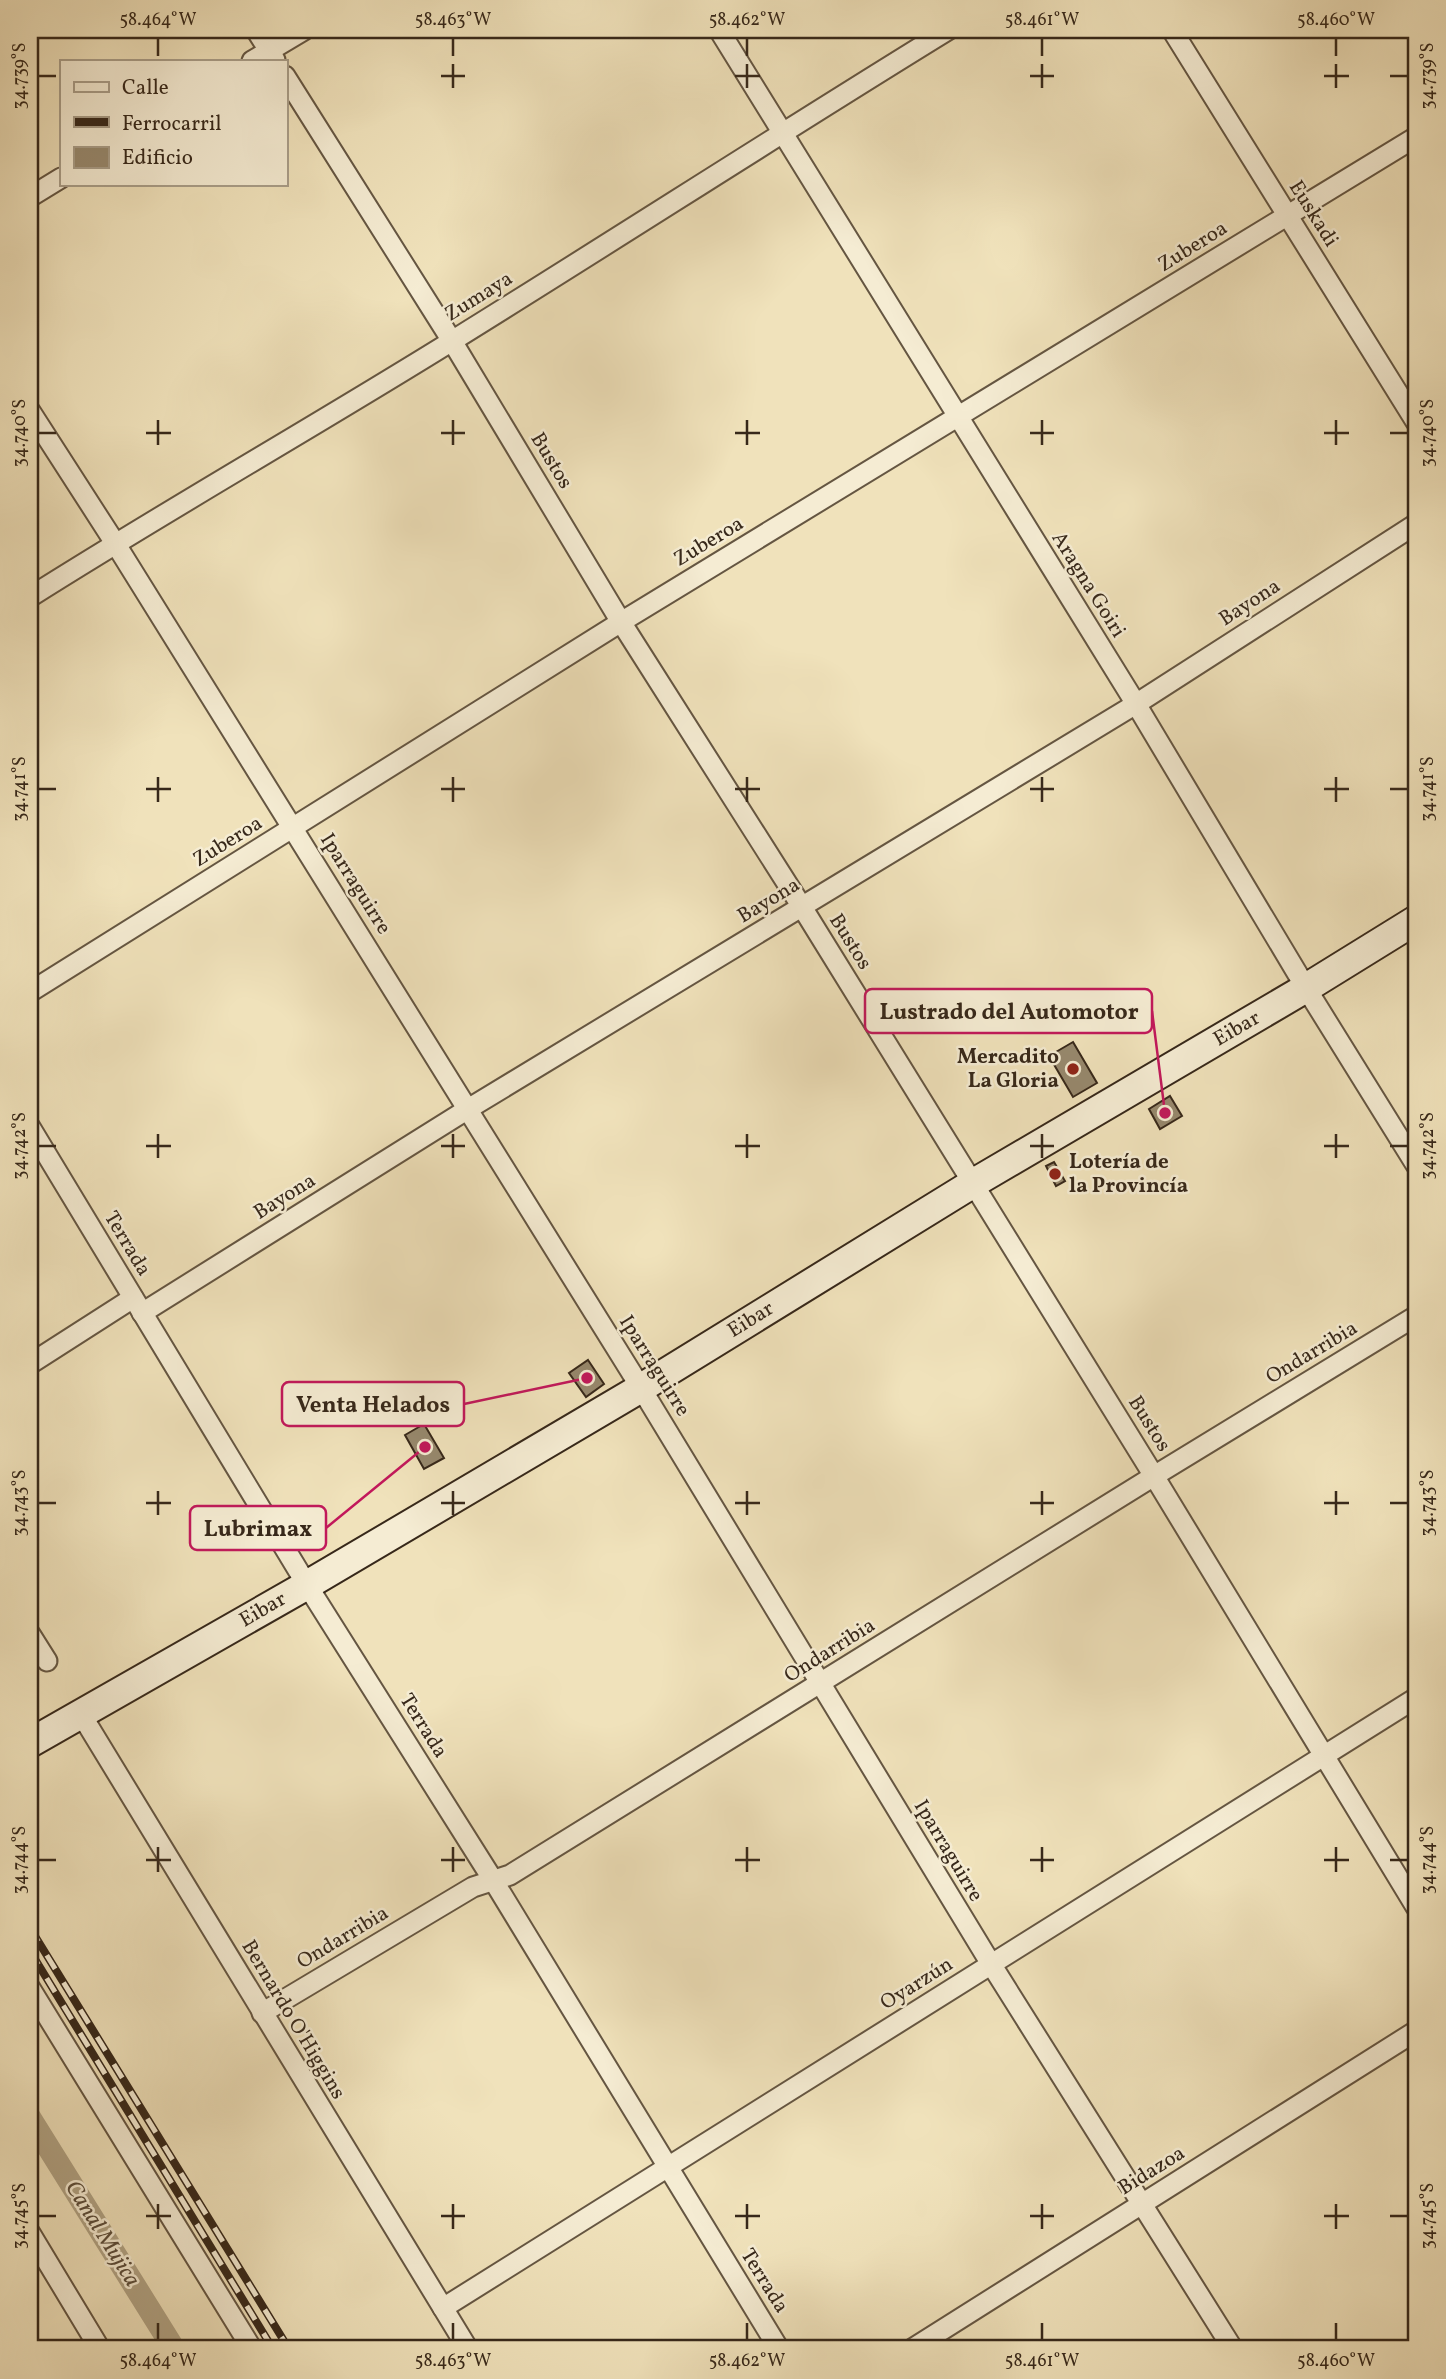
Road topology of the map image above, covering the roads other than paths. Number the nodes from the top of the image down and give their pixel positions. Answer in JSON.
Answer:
{"nodes":[{"id":1,"x":256,"y":30,"type":"edge"},
{"id":2,"x":304,"y":30,"type":"edge"},
{"id":3,"x":719,"y":30,"type":"edge"},
{"id":4,"x":948,"y":30,"type":"edge"},
{"id":5,"x":1172,"y":30,"type":"edge"},
{"id":6,"x":266,"y":58,"type":"edge"},
{"id":7,"x":287,"y":79,"type":"edge"},
{"id":8,"x":782,"y":132,"type":"junction"},
{"id":9,"x":1416,"y":137,"type":"edge"},
{"id":10,"x":60,"y":179,"type":"edge"},
{"id":11,"x":30,"y":197,"type":"edge"},
{"id":12,"x":1287,"y":216,"type":"junction"},
{"id":13,"x":452,"y":341,"type":"junction"},
{"id":14,"x":30,"y":411,"type":"edge"},
{"id":15,"x":958,"y":418,"type":"junction"},
{"id":16,"x":1416,"y":422,"type":"edge"},
{"id":17,"x":1416,"y":524,"type":"edge"},
{"id":18,"x":115,"y":543,"type":"junction"},
{"id":19,"x":30,"y":597,"type":"edge"},
{"id":20,"x":621,"y":622,"type":"junction"},
{"id":21,"x":1136,"y":704,"type":"junction"},
{"id":22,"x":293,"y":829,"type":"junction"},
{"id":23,"x":802,"y":907,"type":"junction"},
{"id":24,"x":1416,"y":920,"type":"edge"},
{"id":25,"x":1306,"y":988,"type":"junction"},
{"id":26,"x":30,"y":992,"type":"edge"},
{"id":27,"x":468,"y":1109,"type":"junction"},
{"id":28,"x":30,"y":1127,"type":"edge"},
{"id":29,"x":1416,"y":1165,"type":"edge"},
{"id":30,"x":972,"y":1184,"type":"junction"},
{"id":31,"x":138,"y":1306,"type":"junction"},
{"id":32,"x":1416,"y":1316,"type":"edge"},
{"id":33,"x":30,"y":1364,"type":"edge"},
{"id":34,"x":641,"y":1388,"type":"junction"},
{"id":35,"x":1154,"y":1476,"type":"junction"},
{"id":36,"x":307,"y":1585,"type":"junction"},
{"id":37,"x":30,"y":1634,"type":"edge"},
{"id":38,"x":47,"y":1661,"type":"dead end"},
{"id":39,"x":820,"y":1684,"type":"junction"},
{"id":40,"x":1416,"y":1698,"type":"edge"},
{"id":41,"x":81,"y":1714,"type":"junction"},
{"id":42,"x":30,"y":1743,"type":"edge"},
{"id":43,"x":1323,"y":1756,"type":"junction"},
{"id":44,"x":493,"y":1880,"type":"junction"},
{"id":45,"x":1416,"y":1907,"type":"edge"},
{"id":46,"x":991,"y":1965,"type":"junction"},
{"id":47,"x":30,"y":1989,"type":"edge"},
{"id":48,"x":262,"y":2013,"type":"junction"},
{"id":49,"x":1416,"y":2031,"type":"edge"},
{"id":50,"x":667,"y":2168,"type":"junction"},
{"id":51,"x":1143,"y":2204,"type":"junction"},
{"id":52,"x":30,"y":2233,"type":"edge"},
{"id":53,"x":443,"y":2308,"type":"junction"},
{"id":54,"x":100,"y":2349,"type":"edge"},
{"id":55,"x":252,"y":2349,"type":"edge"},
{"id":56,"x":468,"y":2349,"type":"edge"},
{"id":57,"x":779,"y":2349,"type":"edge"},
{"id":58,"x":912,"y":2349,"type":"edge"},
{"id":59,"x":1233,"y":2349,"type":"edge"}],
"edges":[{"from":1,"to":6,"type":"street"},
{"from":2,"to":6,"type":"street"},
{"from":3,"to":8,"type":"street","name":"Aragna Goiri"},
{"from":4,"to":8,"type":"street","name":"Zumaya"},
{"from":5,"to":12,"type":"street","name":"Euskadi"},
{"from":7,"to":13,"type":"street","name":"Bustos"},
{"from":8,"to":13,"type":"street","name":"Zumaya"},
{"from":8,"to":15,"type":"street","name":"Aragna Goiri"},
{"from":9,"to":12,"type":"street","name":"Zuberoa"},
{"from":10,"to":11,"type":"street"},
{"from":12,"to":15,"type":"street","name":"Zuberoa"},
{"from":12,"to":16,"type":"street","name":"Euskadi"},
{"from":13,"to":18,"type":"street","name":"Zumaya"},
{"from":13,"to":20,"type":"street","name":"Bustos"},
{"from":14,"to":18,"type":"street","name":"Iparraguirre"},
{"from":15,"to":20,"type":"street","name":"Zuberoa"},
{"from":15,"to":21,"type":"street","name":"Aragna Goiri"},
{"from":17,"to":21,"type":"street","name":"Bayona"},
{"from":18,"to":19,"type":"street","name":"Zumaya"},
{"from":18,"to":22,"type":"street","name":"Iparraguirre"},
{"from":20,"to":22,"type":"street","name":"Zuberoa"},
{"from":20,"to":23,"type":"street","name":"Bustos"},
{"from":21,"to":23,"type":"street","name":"Bayona"},
{"from":21,"to":25,"type":"street","name":"Aragna Goiri"},
{"from":22,"to":26,"type":"street","name":"Zuberoa"},
{"from":22,"to":27,"type":"street","name":"Iparraguirre"},
{"from":23,"to":27,"type":"street","name":"Bayona"},
{"from":23,"to":30,"type":"street","name":"Bustos"},
{"from":24,"to":25,"type":"street","name":"Eibar"},
{"from":25,"to":29,"type":"street","name":"Aragna Goiri"},
{"from":25,"to":30,"type":"street","name":"Eibar"},
{"from":27,"to":31,"type":"street","name":"Bayona"},
{"from":27,"to":34,"type":"street","name":"Iparraguirre"},
{"from":28,"to":31,"type":"street","name":"Terrada"},
{"from":30,"to":34,"type":"street","name":"Eibar"},
{"from":30,"to":35,"type":"street","name":"Bustos"},
{"from":31,"to":33,"type":"street","name":"Bayona"},
{"from":31,"to":36,"type":"street","name":"Terrada"},
{"from":32,"to":35,"type":"street","name":"Ondarribia"},
{"from":34,"to":36,"type":"street","name":"Eibar"},
{"from":34,"to":39,"type":"street","name":"Iparraguirre"},
{"from":35,"to":39,"type":"street","name":"Ondarribia"},
{"from":35,"to":43,"type":"street","name":"Bustos"},
{"from":36,"to":41,"type":"street","name":"Eibar"},
{"from":36,"to":44,"type":"street","name":"Terrada"},
{"from":37,"to":38,"type":"street"},
{"from":39,"to":44,"type":"street","name":"Ondarribia"},
{"from":39,"to":46,"type":"street","name":"Iparraguirre"},
{"from":40,"to":43,"type":"street","name":"Oyarzún"},
{"from":41,"to":42,"type":"street","name":"Eibar"},
{"from":41,"to":48,"type":"street","name":"Bernardo O'Higgins"},
{"from":43,"to":45,"type":"street","name":"Bustos"},
{"from":43,"to":46,"type":"street","name":"Oyarzún"},
{"from":44,"to":48,"type":"street","name":"Ondarribia"},
{"from":44,"to":50,"type":"street","name":"Terrada"},
{"from":46,"to":50,"type":"street","name":"Oyarzún"},
{"from":46,"to":51,"type":"street","name":"Iparraguirre"},
{"from":47,"to":55,"type":"street"},
{"from":48,"to":53,"type":"street","name":"Bernardo O'Higgins"},
{"from":49,"to":51,"type":"street","name":"Bidazoa"},
{"from":50,"to":53,"type":"street","name":"Oyarzún"},
{"from":50,"to":57,"type":"street","name":"Terrada"},
{"from":51,"to":58,"type":"street","name":"Bidazoa"},
{"from":51,"to":59,"type":"street","name":"Iparraguirre"},
{"from":52,"to":54,"type":"street"},
{"from":53,"to":56,"type":"street","name":"Bernardo O'Higgins"}]}
